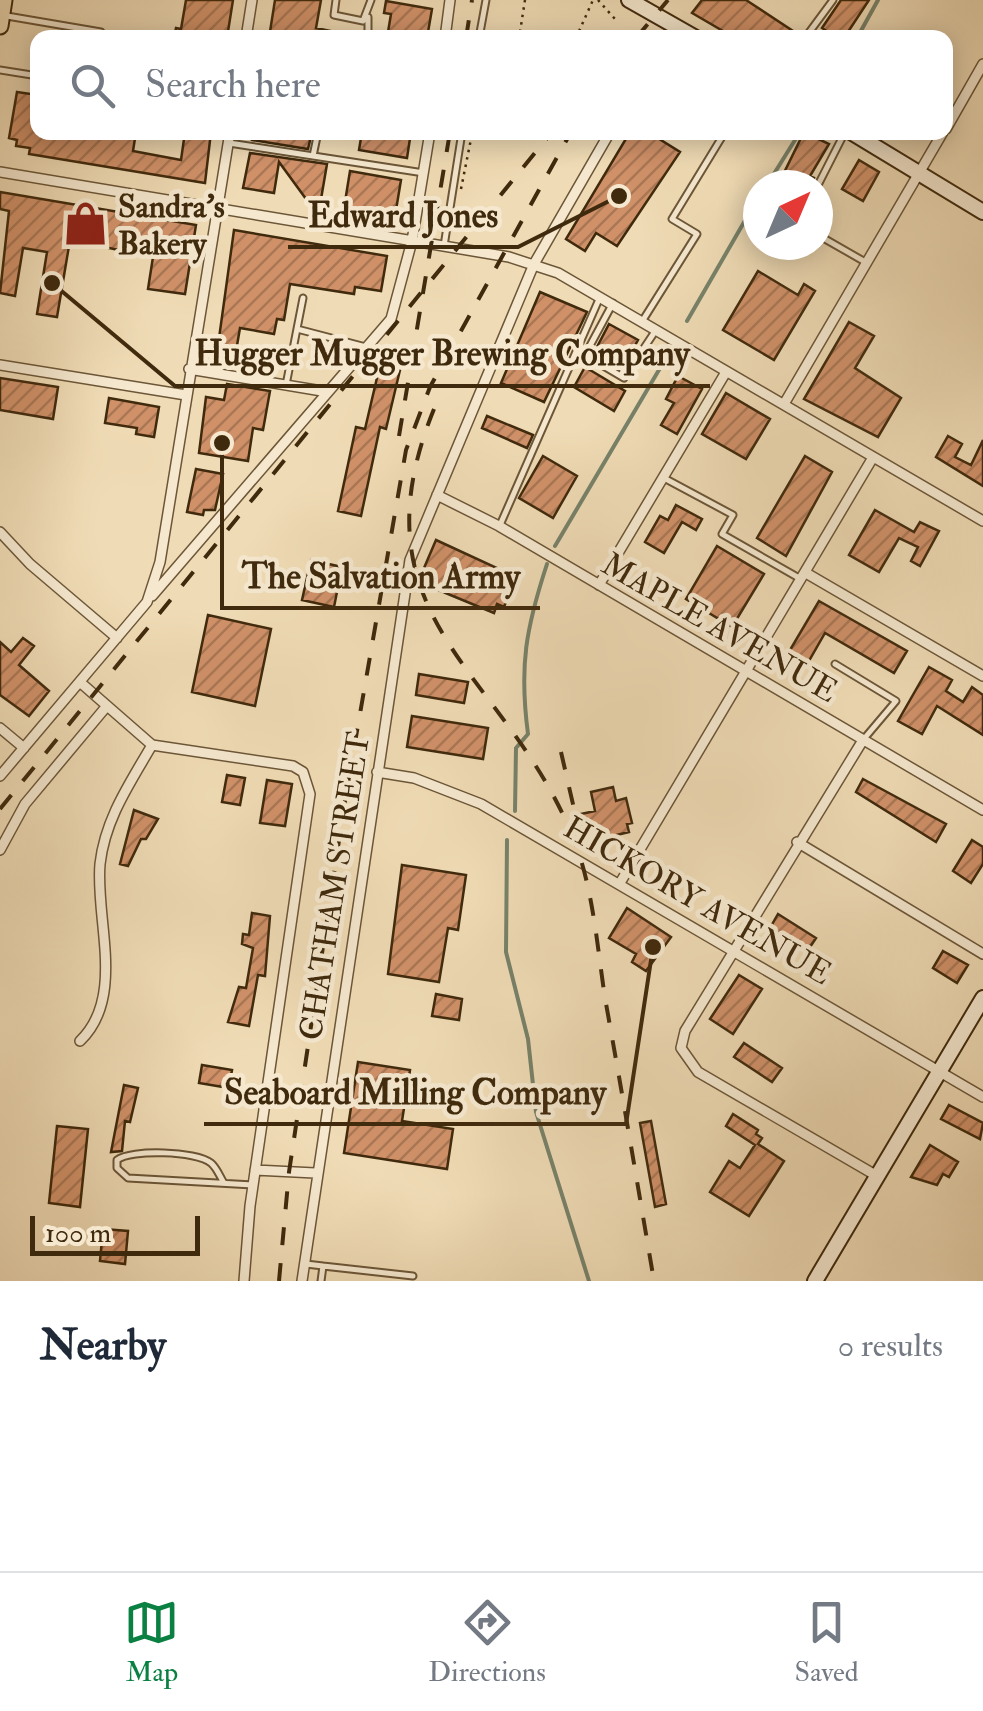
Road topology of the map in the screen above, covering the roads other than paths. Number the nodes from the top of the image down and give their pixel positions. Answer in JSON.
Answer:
{"nodes":[{"id":1,"x":252,"y":0,"type":"edge"},
{"id":2,"x":336,"y":0,"type":"edge"},
{"id":3,"x":372,"y":0,"type":"edge"},
{"id":4,"x":450,"y":0,"type":"edge"},
{"id":5,"x":486,"y":0,"type":"edge"},
{"id":6,"x":629,"y":0,"type":"edge"},
{"id":7,"x":833,"y":0,"type":"edge"},
{"id":8,"x":2,"y":14,"type":"edge"},
{"id":9,"x":368,"y":17,"type":"junction"},
{"id":10,"x":90,"y":30,"type":"edge"},
{"id":11,"x":247,"y":30,"type":"edge"},
{"id":12,"x":368,"y":30,"type":"edge"},
{"id":13,"x":446,"y":30,"type":"edge"},
{"id":14,"x":480,"y":30,"type":"edge"},
{"id":15,"x":671,"y":30,"type":"edge"},
{"id":16,"x":810,"y":30,"type":"edge"},
{"id":17,"x":983,"y":64,"type":"edge"},
{"id":18,"x":0,"y":70,"type":"edge"},
{"id":19,"x":30,"y":75,"type":"edge"},
{"id":20,"x":953,"y":116,"type":"edge"},
{"id":21,"x":229,"y":140,"type":"edge"},
{"id":22,"x":238,"y":140,"type":"edge"},
{"id":23,"x":316,"y":140,"type":"edge"},
{"id":24,"x":429,"y":140,"type":"edge"},
{"id":25,"x":461,"y":140,"type":"edge"},
{"id":26,"x":605,"y":140,"type":"edge"},
{"id":27,"x":720,"y":140,"type":"edge"},
{"id":28,"x":843,"y":140,"type":"edge"},
{"id":29,"x":862,"y":140,"type":"edge"},
{"id":30,"x":939,"y":140,"type":"edge"},
{"id":31,"x":313,"y":156,"type":"junction"},
{"id":32,"x":826,"y":170,"type":"edge"},
{"id":33,"x":0,"y":172,"type":"edge"},
{"id":34,"x":424,"y":173,"type":"junction"},
{"id":35,"x":919,"y":174,"type":"junction"},
{"id":36,"x":216,"y":208,"type":"junction"},
{"id":37,"x":983,"y":212,"type":"edge"},
{"id":38,"x":412,"y":241,"type":"junction"},
{"id":39,"x":833,"y":244,"type":"edge"},
{"id":40,"x":444,"y":246,"type":"junction"},
{"id":41,"x":534,"y":264,"type":"junction"},
{"id":42,"x":867,"y":264,"type":"junction"},
{"id":43,"x":601,"y":294,"type":"junction"},
{"id":44,"x":303,"y":298,"type":"dead end"},
{"id":45,"x":614,"y":301,"type":"junction"},
{"id":46,"x":643,"y":320,"type":"junction"},
{"id":47,"x":297,"y":329,"type":"junction"},
{"id":48,"x":656,"y":330,"type":"junction"},
{"id":49,"x":366,"y":348,"type":"junction"},
{"id":50,"x":0,"y":365,"type":"edge"},
{"id":51,"x":189,"y":369,"type":"junction"},
{"id":52,"x":726,"y":372,"type":"junction"},
{"id":53,"x":286,"y":385,"type":"junction"},
{"id":54,"x":328,"y":392,"type":"junction"},
{"id":55,"x":186,"y":395,"type":"junction"},
{"id":56,"x":784,"y":404,"type":"junction"},
{"id":57,"x":872,"y":459,"type":"junction"},
{"id":58,"x":663,"y":477,"type":"junction"},
{"id":59,"x":436,"y":499,"type":"junction"},
{"id":60,"x":983,"y":522,"type":"edge"},
{"id":61,"x":500,"y":526,"type":"junction"},
{"id":62,"x":0,"y":532,"type":"edge"},
{"id":63,"x":804,"y":576,"type":"junction"},
{"id":64,"x":599,"y":584,"type":"junction"},
{"id":65,"x":147,"y":602,"type":"junction"},
{"id":66,"x":117,"y":638,"type":"junction"},
{"id":67,"x":835,"y":664,"type":"dead end"},
{"id":68,"x":746,"y":670,"type":"junction"},
{"id":69,"x":983,"y":676,"type":"edge"},
{"id":70,"x":81,"y":683,"type":"junction"},
{"id":71,"x":106,"y":706,"type":"junction"},
{"id":72,"x":0,"y":728,"type":"edge"},
{"id":73,"x":863,"y":740,"type":"junction"},
{"id":74,"x":152,"y":745,"type":"junction"},
{"id":75,"x":24,"y":748,"type":"junction"},
{"id":76,"x":378,"y":772,"type":"junction"},
{"id":77,"x":0,"y":776,"type":"edge"},
{"id":78,"x":983,"y":810,"type":"edge"},
{"id":79,"x":797,"y":842,"type":"junction"},
{"id":80,"x":0,"y":850,"type":"edge"},
{"id":81,"x":620,"y":883,"type":"junction"},
{"id":82,"x":735,"y":949,"type":"junction"},
{"id":83,"x":983,"y":954,"type":"edge"},
{"id":84,"x":983,"y":998,"type":"edge"},
{"id":85,"x":80,"y":1042,"type":"dead end"},
{"id":86,"x":940,"y":1071,"type":"junction"},
{"id":87,"x":983,"y":1097,"type":"edge"},
{"id":88,"x":255,"y":1170,"type":"junction"},
{"id":89,"x":315,"y":1173,"type":"junction"},
{"id":90,"x":877,"y":1176,"type":"junction"},
{"id":91,"x":224,"y":1183,"type":"junction"},
{"id":92,"x":253,"y":1185,"type":"junction"},
{"id":93,"x":304,"y":1263,"type":"junction"},
{"id":94,"x":323,"y":1266,"type":"junction"},
{"id":95,"x":412,"y":1276,"type":"dead end"},
{"id":96,"x":244,"y":1281,"type":"edge"},
{"id":97,"x":302,"y":1281,"type":"edge"},
{"id":98,"x":321,"y":1281,"type":"edge"},
{"id":99,"x":816,"y":1281,"type":"edge"}],
"edges":[{"from":1,"to":11,"type":"street"},
{"from":2,"to":9,"type":"lane"},
{"from":3,"to":9,"type":"lane"},
{"from":4,"to":13,"type":"street"},
{"from":5,"to":14,"type":"lane"},
{"from":6,"to":15,"type":"street"},
{"from":7,"to":16,"type":"lane"},
{"from":8,"to":10,"type":"lane"},
{"from":9,"to":12,"type":"lane"},
{"from":17,"to":20,"type":"street"},
{"from":18,"to":19,"type":"lane"},
{"from":21,"to":36,"type":"street"},
{"from":22,"to":31,"type":"lane"},
{"from":23,"to":31,"type":"lane"},
{"from":24,"to":34,"type":"street"},
{"from":25,"to":40,"type":"lane"},
{"from":26,"to":41,"type":"street","name":"CHATHAM STREET"},
{"from":27,"to":46,"type":"lane"},
{"from":28,"to":32,"type":"lane"},
{"from":29,"to":35,"type":"street"},
{"from":30,"to":35,"type":"street"},
{"from":31,"to":34,"type":"lane"},
{"from":33,"to":36,"type":"street"},
{"from":34,"to":38,"type":"street"},
{"from":35,"to":37,"type":"street"},
{"from":35,"to":42,"type":"street"},
{"from":36,"to":38,"type":"street"},
{"from":36,"to":51,"type":"street"},
{"from":38,"to":40,"type":"street"},
{"from":38,"to":49,"type":"street"},
{"from":39,"to":42,"type":"lane"},
{"from":40,"to":41,"type":"street"},
{"from":41,"to":43,"type":"street"},
{"from":41,"to":59,"type":"street","name":"CHATHAM STREET"},
{"from":42,"to":56,"type":"street"},
{"from":43,"to":45,"type":"street"},
{"from":43,"to":61,"type":"lane"},
{"from":44,"to":47,"type":"lane"},
{"from":45,"to":46,"type":"street"},
{"from":45,"to":48,"type":"lane"},
{"from":46,"to":48,"type":"street"},
{"from":47,"to":49,"type":"lane"},
{"from":47,"to":53,"type":"lane"},
{"from":48,"to":52,"type":"street"},
{"from":49,"to":54,"type":"street"},
{"from":50,"to":55,"type":"street"},
{"from":51,"to":53,"type":"street"},
{"from":51,"to":55,"type":"street"},
{"from":52,"to":56,"type":"street"},
{"from":52,"to":58,"type":"street"},
{"from":53,"to":54,"type":"street"},
{"from":54,"to":65,"type":"street"},
{"from":55,"to":65,"type":"street"},
{"from":56,"to":57,"type":"street"},
{"from":57,"to":60,"type":"street"},
{"from":57,"to":63,"type":"street"},
{"from":58,"to":63,"type":"lane"},
{"from":58,"to":64,"type":"street"},
{"from":59,"to":61,"type":"street","name":"MAPLE AVENUE"},
{"from":59,"to":76,"type":"street","name":"CHATHAM STREET"},
{"from":61,"to":64,"type":"street","name":"MAPLE AVENUE"},
{"from":62,"to":66,"type":"street"},
{"from":63,"to":68,"type":"street"},
{"from":63,"to":69,"type":"street"},
{"from":64,"to":68,"type":"street","name":"MAPLE AVENUE"},
{"from":65,"to":66,"type":"street"},
{"from":66,"to":70,"type":"street"},
{"from":67,"to":73,"type":"lane"},
{"from":68,"to":73,"type":"street","name":"MAPLE AVENUE"},
{"from":68,"to":81,"type":"street"},
{"from":70,"to":71,"type":"street"},
{"from":70,"to":75,"type":"street"},
{"from":71,"to":74,"type":"street"},
{"from":71,"to":80,"type":"street"},
{"from":72,"to":75,"type":"street"},
{"from":73,"to":78,"type":"street","name":"MAPLE AVENUE"},
{"from":73,"to":79,"type":"street"},
{"from":74,"to":85,"type":"street"},
{"from":74,"to":88,"type":"street"},
{"from":75,"to":77,"type":"street"},
{"from":76,"to":81,"type":"street","name":"HICKORY AVENUE"},
{"from":76,"to":89,"type":"street","name":"CHATHAM STREET"},
{"from":79,"to":82,"type":"street"},
{"from":79,"to":83,"type":"street"},
{"from":81,"to":82,"type":"street","name":"HICKORY AVENUE"},
{"from":82,"to":86,"type":"street","name":"HICKORY AVENUE"},
{"from":82,"to":90,"type":"street"},
{"from":84,"to":86,"type":"street"},
{"from":86,"to":87,"type":"street","name":"HICKORY AVENUE"},
{"from":86,"to":90,"type":"street"},
{"from":88,"to":89,"type":"street"},
{"from":88,"to":92,"type":"street"},
{"from":89,"to":93,"type":"street","name":"CHATHAM STREET"},
{"from":90,"to":99,"type":"street"},
{"from":91,"to":91,"type":"lane"},
{"from":91,"to":92,"type":"lane"},
{"from":92,"to":96,"type":"street"},
{"from":93,"to":94,"type":"lane"},
{"from":93,"to":97,"type":"street","name":"CHATHAM STREET"},
{"from":94,"to":95,"type":"lane"},
{"from":94,"to":98,"type":"lane"}]}
